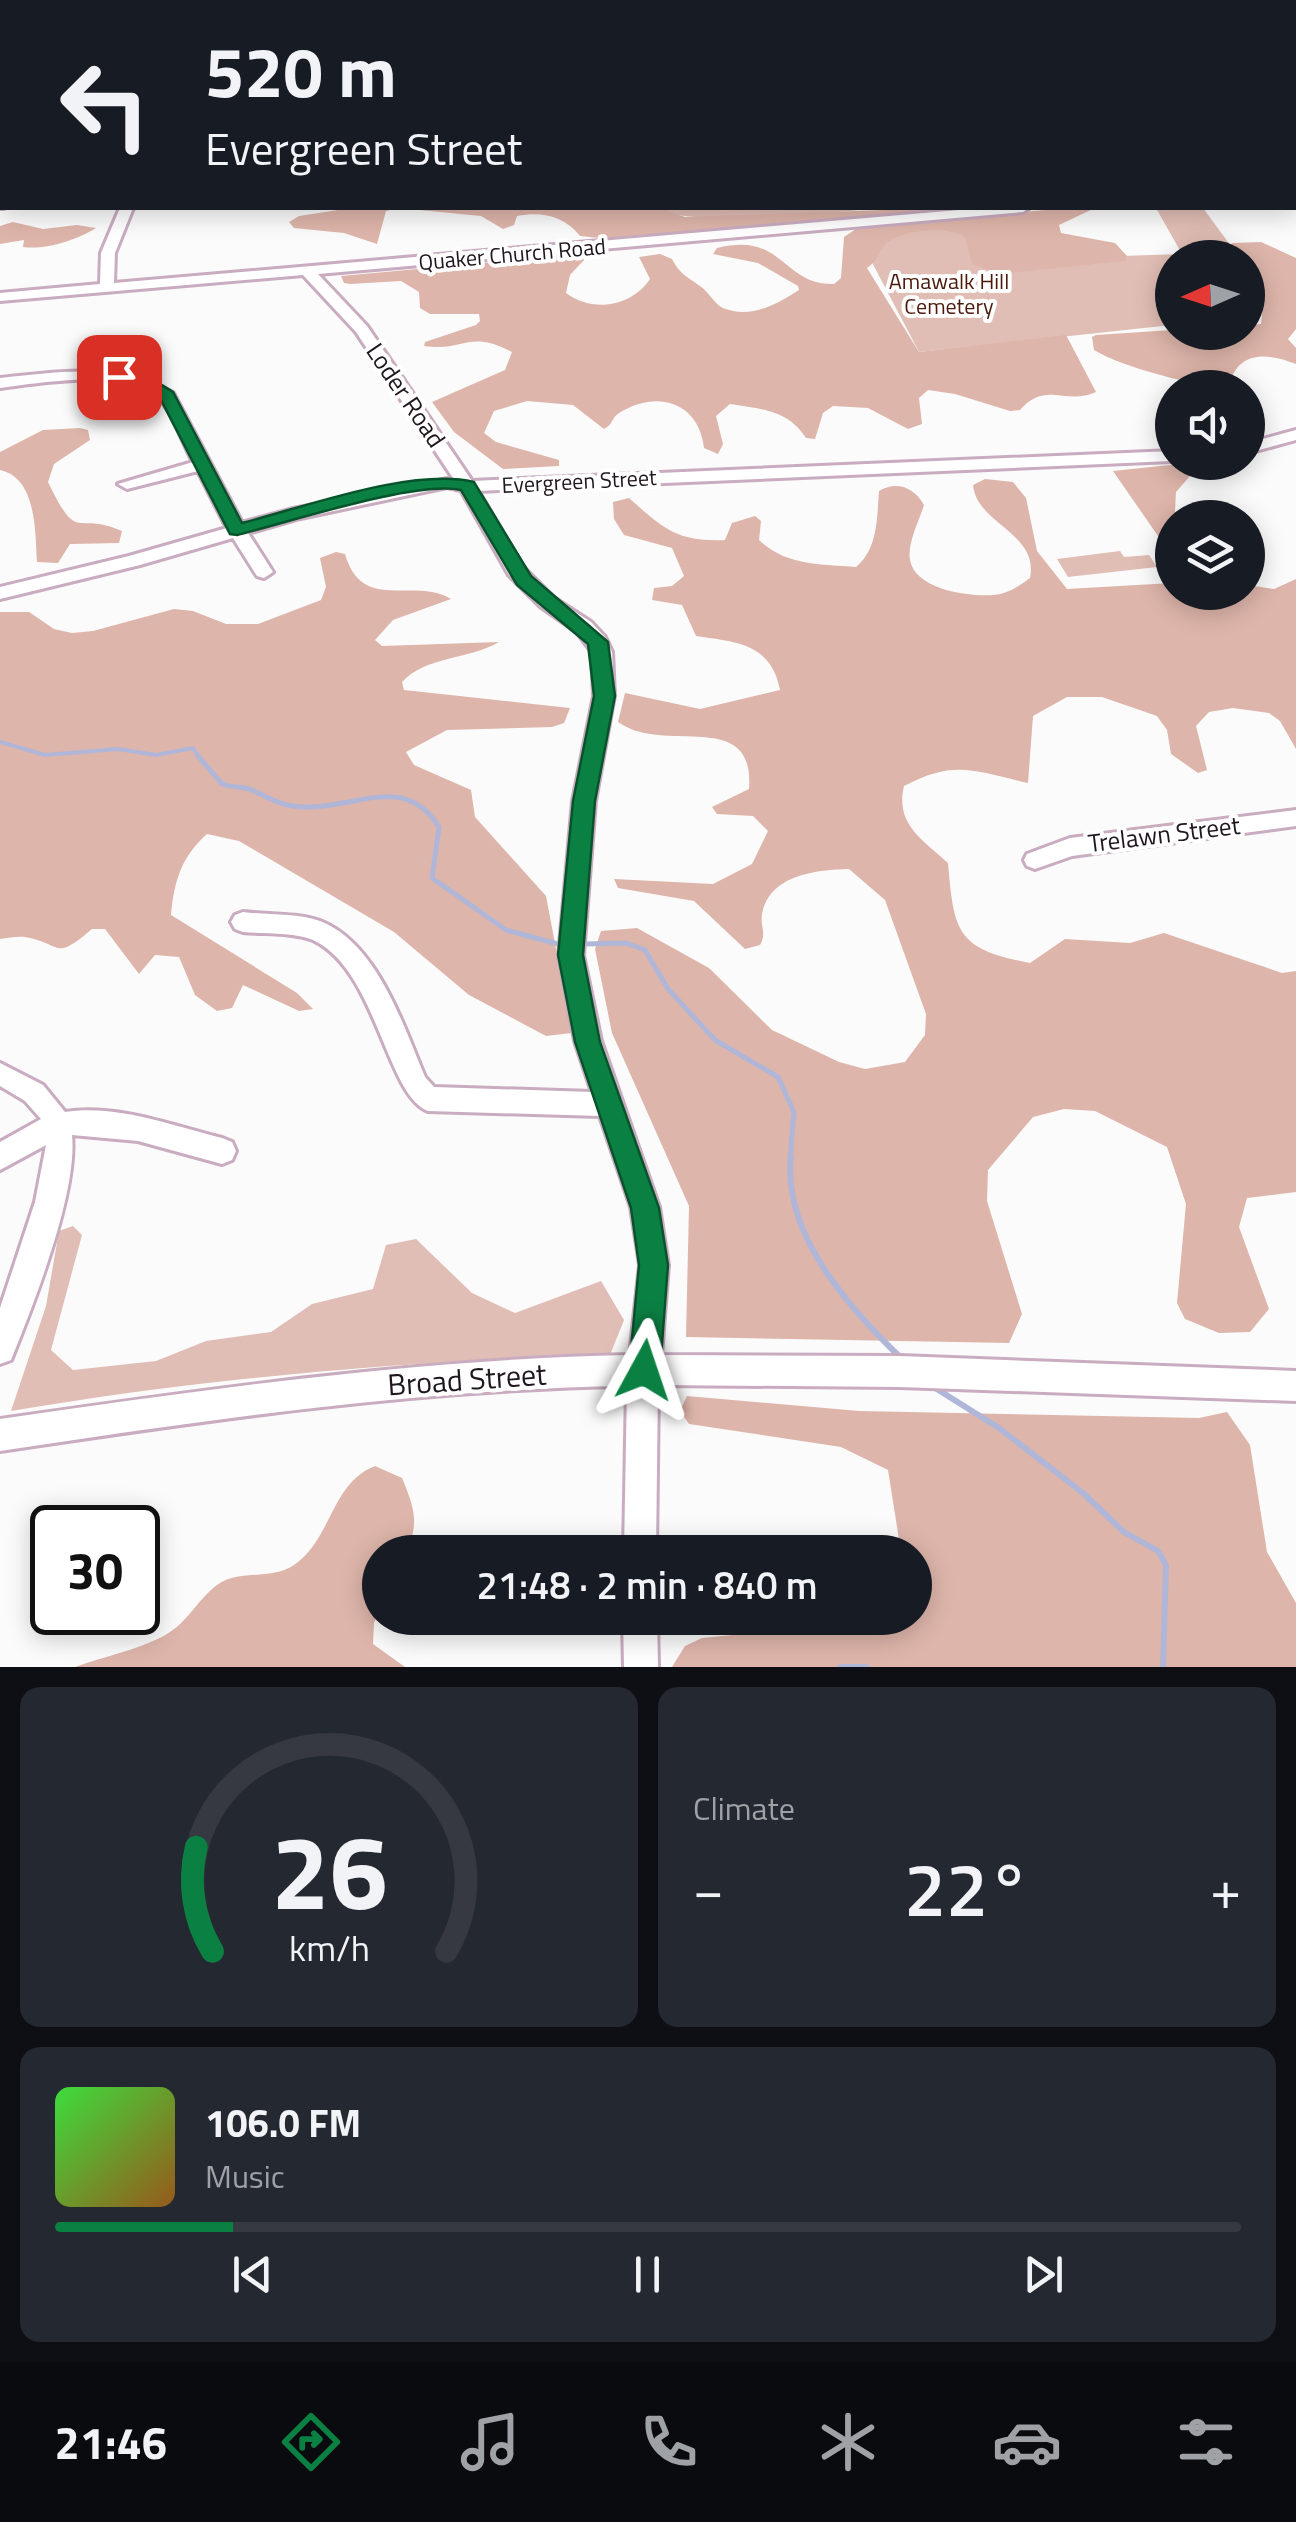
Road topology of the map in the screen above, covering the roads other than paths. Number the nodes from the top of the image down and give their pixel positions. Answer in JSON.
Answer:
{"nodes":[{"id":1,"x":125,"y":210,"type":"edge"},
{"id":2,"x":1000,"y":210,"type":"edge"},
{"id":3,"x":307,"y":271,"type":"junction"},
{"id":4,"x":107,"y":288,"type":"junction"},
{"id":5,"x":0,"y":298,"type":"edge"},
{"id":6,"x":0,"y":383,"type":"edge"},
{"id":7,"x":1296,"y":435,"type":"edge"},
{"id":8,"x":1265,"y":443,"type":"edge"},
{"id":9,"x":1155,"y":457,"type":"edge"},
{"id":10,"x":204,"y":464,"type":"junction"},
{"id":11,"x":127,"y":484,"type":"dead end"},
{"id":12,"x":468,"y":486,"type":"junction"},
{"id":13,"x":237,"y":530,"type":"junction"},
{"id":14,"x":264,"y":572,"type":"dead end"},
{"id":15,"x":0,"y":593,"type":"edge"},
{"id":16,"x":1296,"y":818,"type":"edge"},
{"id":17,"x":1035,"y":860,"type":"dead end"},
{"id":18,"x":243,"y":922,"type":"dead end"},
{"id":19,"x":0,"y":1074,"type":"edge"},
{"id":20,"x":607,"y":1104,"type":"junction"},
{"id":21,"x":58,"y":1126,"type":"junction"},
{"id":22,"x":222,"y":1151,"type":"dead end"},
{"id":23,"x":0,"y":1157,"type":"edge"},
{"id":24,"x":0,"y":1349,"type":"edge"},
{"id":25,"x":644,"y":1370,"type":"junction"},
{"id":26,"x":1296,"y":1386,"type":"edge"},
{"id":27,"x":0,"y":1435,"type":"edge"},
{"id":28,"x":640,"y":1535,"type":"edge"},
{"id":29,"x":640,"y":1635,"type":"edge"},
{"id":30,"x":641,"y":1664,"type":"edge"}],
"edges":[{"from":1,"to":4,"type":"street"},
{"from":2,"to":3,"type":"street","name":"Quaker Church Road"},
{"from":3,"to":4,"type":"street","name":"Quaker Church Road"},
{"from":3,"to":12,"type":"street","name":"Loder Road"},
{"from":4,"to":5,"type":"street","name":"Quaker Church Road"},
{"from":6,"to":10,"type":"street"},
{"from":7,"to":8,"type":"street"},
{"from":9,"to":12,"type":"street","name":"Evergreen Street"},
{"from":10,"to":11,"type":"street"},
{"from":10,"to":13,"type":"street"},
{"from":12,"to":13,"type":"street","name":"Evergreen Street"},
{"from":12,"to":20,"type":"street","name":"Loder Road"},
{"from":13,"to":14,"type":"street"},
{"from":13,"to":15,"type":"street","name":"Evergreen Street"},
{"from":16,"to":17,"type":"street","name":"Trelawn Street"},
{"from":18,"to":20,"type":"street"},
{"from":19,"to":21,"type":"street"},
{"from":20,"to":25,"type":"street","name":"Loder Road"},
{"from":21,"to":22,"type":"street"},
{"from":21,"to":23,"type":"street"},
{"from":21,"to":24,"type":"street"},
{"from":25,"to":26,"type":"street","name":"Broad Street"},
{"from":25,"to":27,"type":"street","name":"Broad Street"},
{"from":25,"to":28,"type":"street","name":"Loder Road"},
{"from":29,"to":30,"type":"street"}]}
